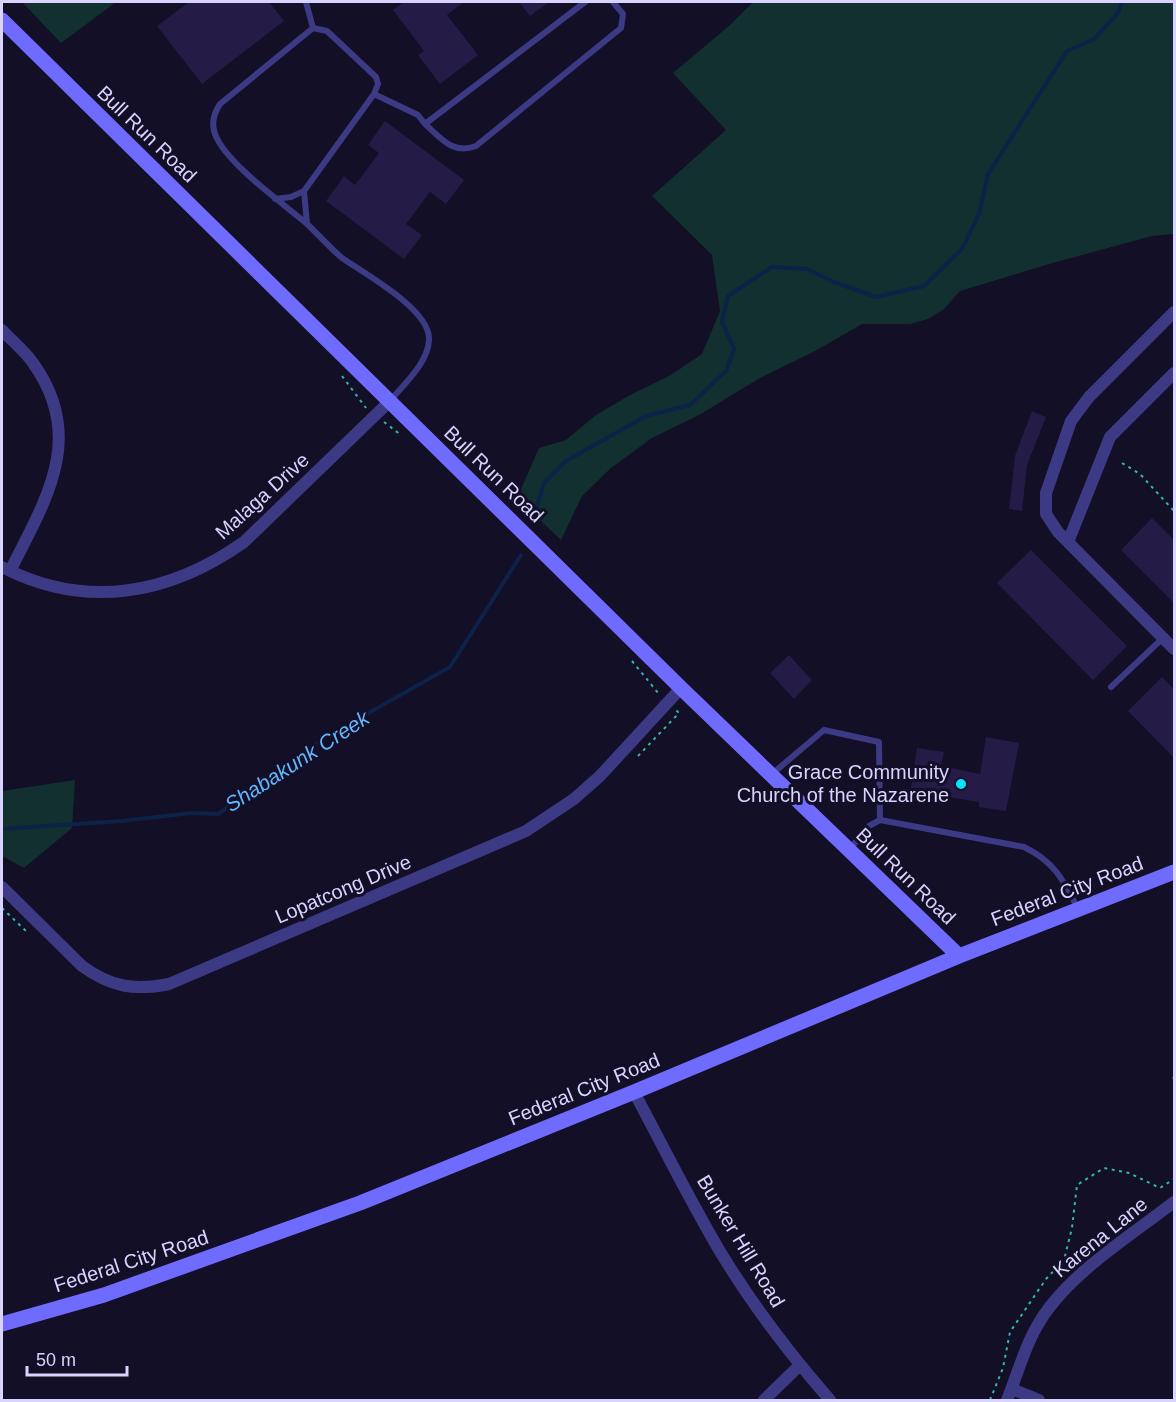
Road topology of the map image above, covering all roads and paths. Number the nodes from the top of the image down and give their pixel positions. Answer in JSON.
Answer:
{"nodes":[{"id":1,"x":306,"y":2,"type":"edge"},
{"id":2,"x":585,"y":2,"type":"edge"},
{"id":3,"x":613,"y":2,"type":"edge"},
{"id":4,"x":2,"y":20,"type":"edge"},
{"id":5,"x":313,"y":28,"type":"junction"},
{"id":6,"x":374,"y":94,"type":"junction"},
{"id":7,"x":425,"y":123,"type":"junction"},
{"id":8,"x":304,"y":191,"type":"junction"},
{"id":9,"x":275,"y":199,"type":"junction"},
{"id":10,"x":307,"y":224,"type":"junction"},
{"id":11,"x":1174,"y":312,"type":"edge"},
{"id":12,"x":2,"y":330,"type":"edge"},
{"id":13,"x":339,"y":372,"type":"dead end"},
{"id":14,"x":1174,"y":373,"type":"edge"},
{"id":15,"x":390,"y":401,"type":"junction"},
{"id":16,"x":374,"y":416,"type":"junction"},
{"id":17,"x":405,"y":438,"type":"dead end"},
{"id":18,"x":1122,"y":463,"type":"dead end"},
{"id":19,"x":1174,"y":511,"type":"edge"},
{"id":20,"x":1068,"y":542,"type":"junction"},
{"id":21,"x":6,"y":569,"type":"edge"},
{"id":22,"x":1163,"y":638,"type":"junction"},
{"id":23,"x":1174,"y":649,"type":"edge"},
{"id":24,"x":629,"y":658,"type":"dead end"},
{"id":25,"x":1111,"y":687,"type":"dead end"},
{"id":26,"x":681,"y":688,"type":"junction"},
{"id":27,"x":667,"y":702,"type":"junction"},
{"id":28,"x":635,"y":759,"type":"dead end"},
{"id":29,"x":771,"y":775,"type":"junction"},
{"id":30,"x":880,"y":820,"type":"junction"},
{"id":31,"x":849,"y":850,"type":"junction"},
{"id":32,"x":1174,"y":872,"type":"edge"},
{"id":33,"x":2,"y":887,"type":"edge"},
{"id":34,"x":2,"y":909,"type":"edge"},
{"id":35,"x":1079,"y":909,"type":"junction"},
{"id":36,"x":33,"y":937,"type":"dead end"},
{"id":37,"x":959,"y":956,"type":"junction"},
{"id":38,"x":1174,"y":1076,"type":"edge"},
{"id":39,"x":1174,"y":1083,"type":"edge"},
{"id":40,"x":634,"y":1092,"type":"junction"},
{"id":41,"x":1174,"y":1179,"type":"edge"},
{"id":42,"x":1174,"y":1202,"type":"edge"},
{"id":43,"x":2,"y":1324,"type":"edge"},
{"id":44,"x":800,"y":1365,"type":"junction"},
{"id":45,"x":1010,"y":1395,"type":"edge"},
{"id":46,"x":764,"y":1401,"type":"edge"},
{"id":47,"x":830,"y":1401,"type":"edge"},
{"id":48,"x":990,"y":1401,"type":"edge"},
{"id":49,"x":1039,"y":1401,"type":"edge"}],
"edges":[{"from":1,"to":5,"type":"lane"},
{"from":2,"to":7,"type":"lane"},
{"from":3,"to":7,"type":"lane"},
{"from":4,"to":15,"type":"street","name":"Bull Run Road"},
{"from":5,"to":6,"type":"lane"},
{"from":5,"to":9,"type":"lane"},
{"from":6,"to":7,"type":"lane"},
{"from":6,"to":8,"type":"lane"},
{"from":8,"to":9,"type":"lane"},
{"from":8,"to":10,"type":"lane"},
{"from":9,"to":10,"type":"lane"},
{"from":10,"to":15,"type":"lane"},
{"from":11,"to":20,"type":"street"},
{"from":12,"to":21,"type":"street"},
{"from":13,"to":16,"type":"path"},
{"from":14,"to":20,"type":"street"},
{"from":15,"to":16,"type":"street","name":"Malaga Drive"},
{"from":15,"to":26,"type":"street","name":"Bull Run Road"},
{"from":16,"to":17,"type":"path"},
{"from":16,"to":21,"type":"street","name":"Malaga Drive"},
{"from":18,"to":19,"type":"path"},
{"from":20,"to":22,"type":"street"},
{"from":22,"to":23,"type":"street"},
{"from":22,"to":25,"type":"lane"},
{"from":24,"to":27,"type":"path"},
{"from":26,"to":27,"type":"street","name":"Lopatcong Drive"},
{"from":26,"to":29,"type":"street","name":"Bull Run Road"},
{"from":27,"to":28,"type":"path"},
{"from":27,"to":33,"type":"street","name":"Lopatcong Drive"},
{"from":29,"to":30,"type":"lane"},
{"from":29,"to":31,"type":"street","name":"Bull Run Road"},
{"from":30,"to":31,"type":"lane"},
{"from":30,"to":35,"type":"lane"},
{"from":31,"to":37,"type":"street","name":"Bull Run Road"},
{"from":32,"to":35,"type":"street","name":"Federal City Road"},
{"from":34,"to":36,"type":"path"},
{"from":35,"to":37,"type":"street","name":"Federal City Road"},
{"from":37,"to":40,"type":"street","name":"Federal City Road"},
{"from":38,"to":39,"type":"path"},
{"from":40,"to":43,"type":"street","name":"Federal City Road"},
{"from":40,"to":44,"type":"street","name":"Bunker Hill Road"},
{"from":41,"to":48,"type":"path"},
{"from":42,"to":45,"type":"street","name":"Karena Lane"},
{"from":44,"to":46,"type":"street"},
{"from":44,"to":47,"type":"street","name":"Bunker Hill Road"},
{"from":45,"to":49,"type":"street"}]}
